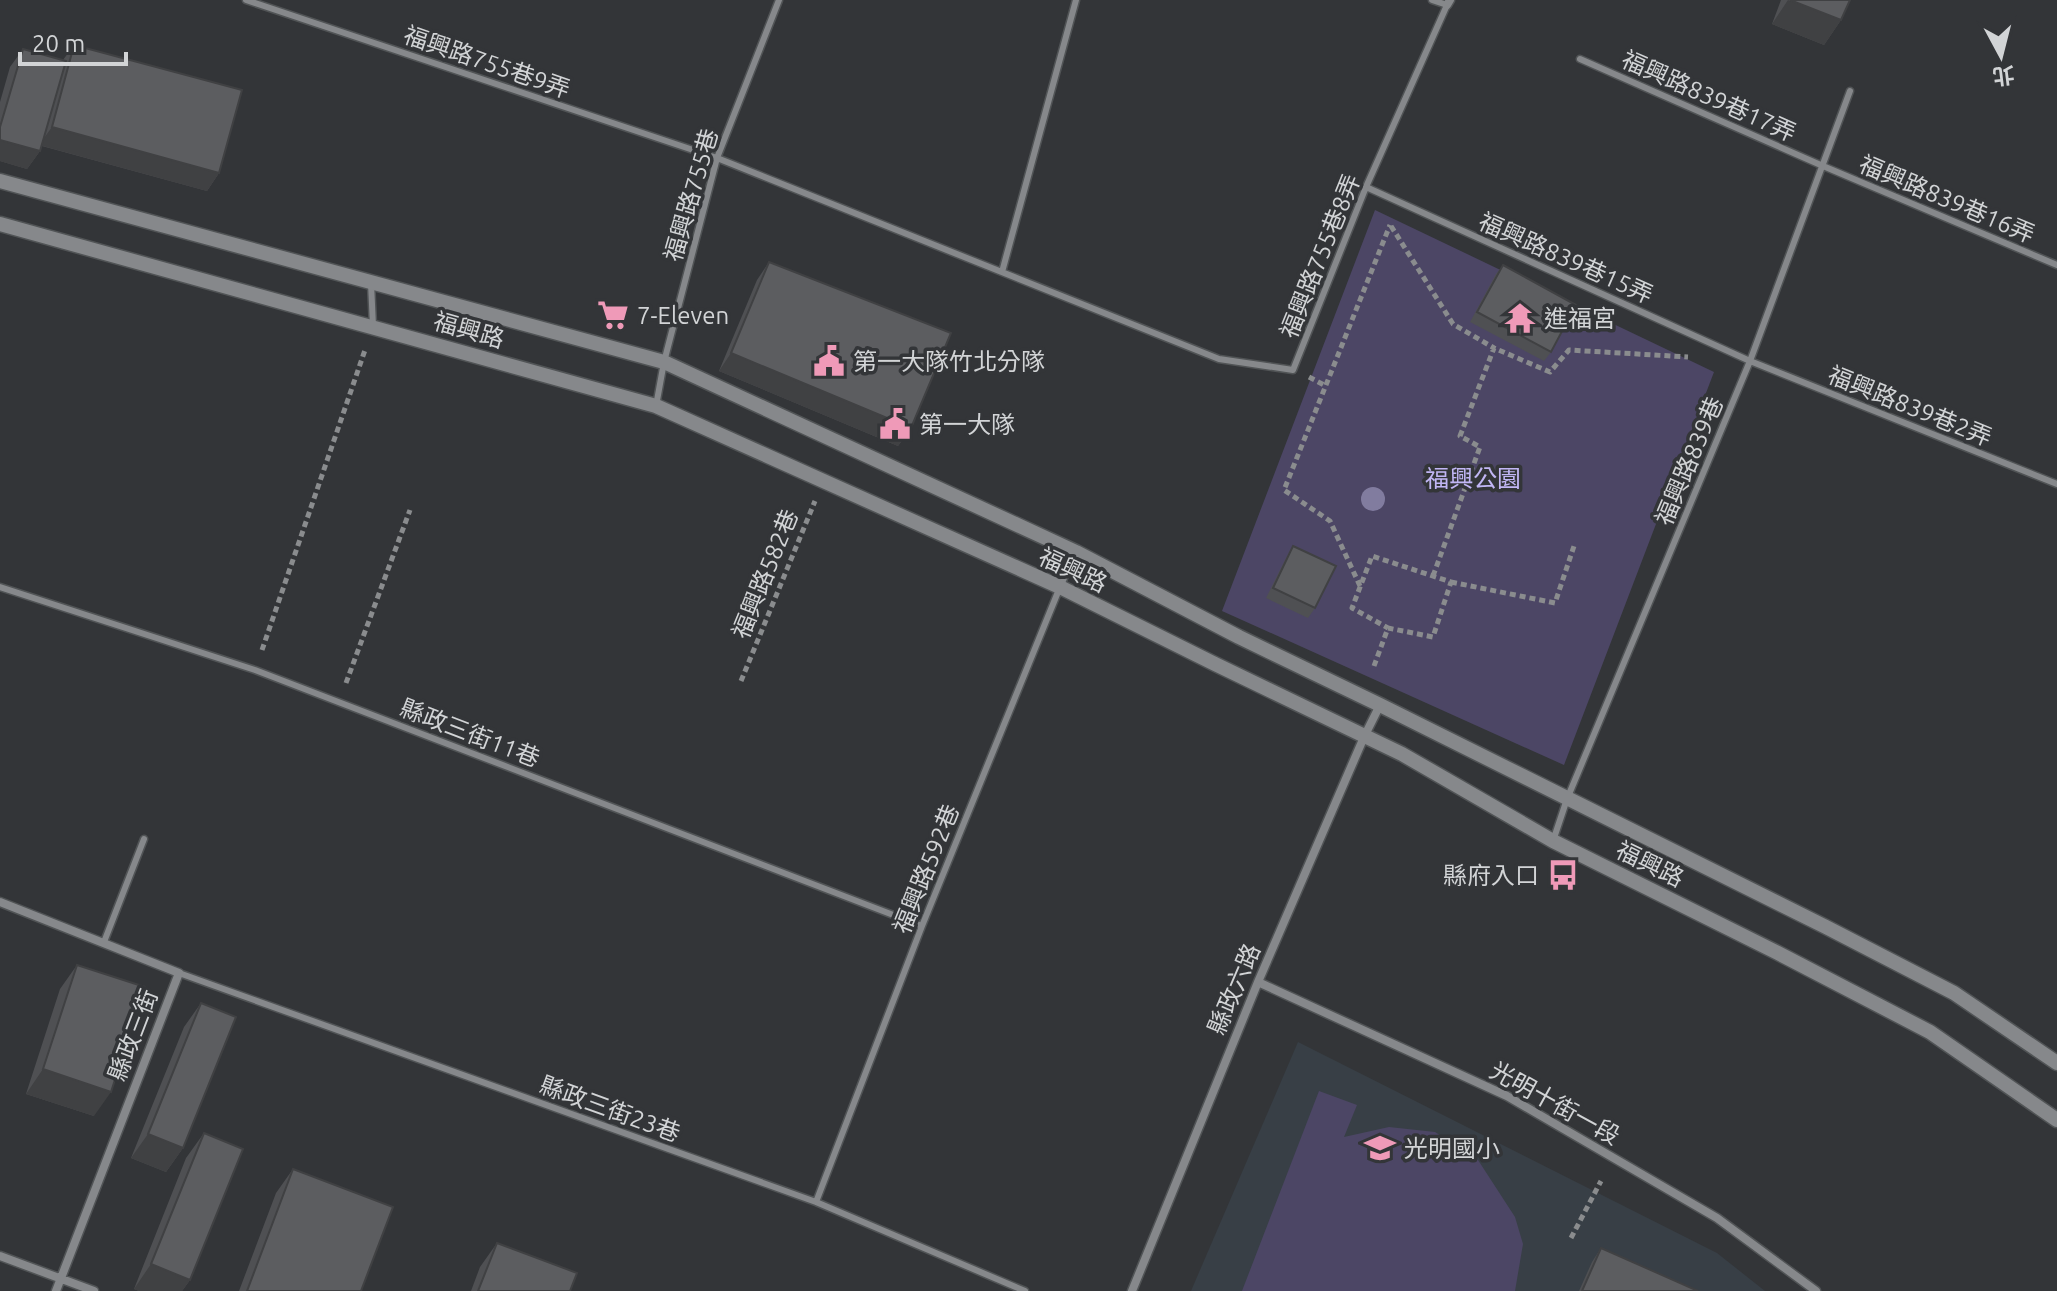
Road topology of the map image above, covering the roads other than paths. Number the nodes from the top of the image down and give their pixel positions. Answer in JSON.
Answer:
{"nodes":[{"id":1,"x":246,"y":0,"type":"edge"},
{"id":2,"x":779,"y":0,"type":"edge"},
{"id":3,"x":1076,"y":0,"type":"edge"},
{"id":4,"x":1432,"y":0,"type":"edge"},
{"id":5,"x":1448,"y":2,"type":"edge"},
{"id":6,"x":1580,"y":59,"type":"dead end"},
{"id":7,"x":1850,"y":91,"type":"dead end"},
{"id":8,"x":717,"y":158,"type":"junction"},
{"id":9,"x":1823,"y":166,"type":"junction"},
{"id":10,"x":0,"y":181,"type":"edge"},
{"id":11,"x":1366,"y":187,"type":"junction"},
{"id":12,"x":0,"y":224,"type":"edge"},
{"id":13,"x":2057,"y":265,"type":"edge"},
{"id":14,"x":1002,"y":272,"type":"junction"},
{"id":15,"x":371,"y":283,"type":"junction"},
{"id":16,"x":373,"y":326,"type":"junction"},
{"id":17,"x":1750,"y":361,"type":"junction"},
{"id":18,"x":664,"y":362,"type":"junction"},
{"id":19,"x":656,"y":406,"type":"junction"},
{"id":20,"x":2057,"y":484,"type":"edge"},
{"id":21,"x":1076,"y":552,"type":"junction"},
{"id":22,"x":0,"y":587,"type":"edge"},
{"id":23,"x":1060,"y":587,"type":"junction"},
{"id":24,"x":1380,"y":705,"type":"junction"},
{"id":25,"x":1364,"y":737,"type":"junction"},
{"id":26,"x":1567,"y":799,"type":"junction"},
{"id":27,"x":144,"y":839,"type":"dead end"},
{"id":28,"x":1553,"y":841,"type":"junction"},
{"id":29,"x":0,"y":902,"type":"edge"},
{"id":30,"x":922,"y":926,"type":"junction"},
{"id":31,"x":104,"y":942,"type":"junction"},
{"id":32,"x":179,"y":973,"type":"junction"},
{"id":33,"x":1258,"y":982,"type":"junction"},
{"id":34,"x":2057,"y":1063,"type":"edge"},
{"id":35,"x":2057,"y":1120,"type":"edge"},
{"id":36,"x":816,"y":1202,"type":"junction"},
{"id":37,"x":0,"y":1256,"type":"edge"},
{"id":38,"x":61,"y":1278,"type":"junction"},
{"id":39,"x":56,"y":1291,"type":"edge"},
{"id":40,"x":94,"y":1291,"type":"edge"},
{"id":41,"x":1025,"y":1291,"type":"edge"},
{"id":42,"x":1132,"y":1291,"type":"edge"},
{"id":43,"x":1816,"y":1291,"type":"edge"}],
"edges":[{"from":1,"to":8,"type":"lane","name":"福興路755巷9弄"},
{"from":2,"to":8,"type":"lane","name":"福興路755巷"},
{"from":3,"to":14,"type":"lane"},
{"from":4,"to":5,"type":"lane"},
{"from":5,"to":11,"type":"lane","name":"福興路755巷8弄"},
{"from":6,"to":9,"type":"lane","name":"福興路839巷17弄"},
{"from":7,"to":9,"type":"lane","name":"福興路839巷"},
{"from":8,"to":14,"type":"lane","name":"福興路755巷8弄"},
{"from":8,"to":18,"type":"lane","name":"福興路755巷"},
{"from":9,"to":13,"type":"lane","name":"福興路839巷16弄"},
{"from":9,"to":17,"type":"lane","name":"福興路839巷"},
{"from":10,"to":15,"type":"street","name":"福興路"},
{"from":11,"to":14,"type":"lane","name":"福興路755巷8弄"},
{"from":11,"to":17,"type":"lane","name":"福興路839巷15弄"},
{"from":12,"to":16,"type":"street","name":"福興路"},
{"from":15,"to":16,"type":"lane"},
{"from":15,"to":18,"type":"street","name":"福興路"},
{"from":16,"to":19,"type":"street","name":"福興路"},
{"from":17,"to":20,"type":"lane","name":"福興路839巷2弄"},
{"from":17,"to":26,"type":"lane","name":"福興路839巷"},
{"from":18,"to":19,"type":"lane","name":"福興路755巷"},
{"from":18,"to":21,"type":"street","name":"福興路"},
{"from":19,"to":23,"type":"street","name":"福興路"},
{"from":21,"to":23,"type":"lane","name":"福興路592巷"},
{"from":21,"to":24,"type":"street","name":"福興路"},
{"from":22,"to":30,"type":"lane","name":"縣政三街11巷"},
{"from":23,"to":25,"type":"street","name":"福興路"},
{"from":23,"to":30,"type":"lane","name":"福興路592巷"},
{"from":24,"to":25,"type":"street","name":"縣政六路"},
{"from":24,"to":26,"type":"street","name":"福興路"},
{"from":25,"to":28,"type":"street","name":"福興路"},
{"from":25,"to":33,"type":"street","name":"縣政六路"},
{"from":26,"to":28,"type":"lane","name":"福興路839巷"},
{"from":26,"to":34,"type":"street","name":"福興路"},
{"from":27,"to":31,"type":"lane"},
{"from":28,"to":35,"type":"street","name":"福興路"},
{"from":29,"to":31,"type":"street","name":"縣政三街"},
{"from":30,"to":36,"type":"lane","name":"福興路592巷"},
{"from":31,"to":32,"type":"street","name":"縣政三街"},
{"from":32,"to":36,"type":"lane","name":"縣政三街23巷"},
{"from":32,"to":38,"type":"street","name":"縣政三街"},
{"from":33,"to":42,"type":"street","name":"縣政六路"},
{"from":33,"to":43,"type":"street","name":"光明十街一段"},
{"from":36,"to":41,"type":"lane","name":"縣政三街23巷"},
{"from":37,"to":38,"type":"street"},
{"from":38,"to":39,"type":"street","name":"縣政三街"},
{"from":38,"to":40,"type":"street"}]}
